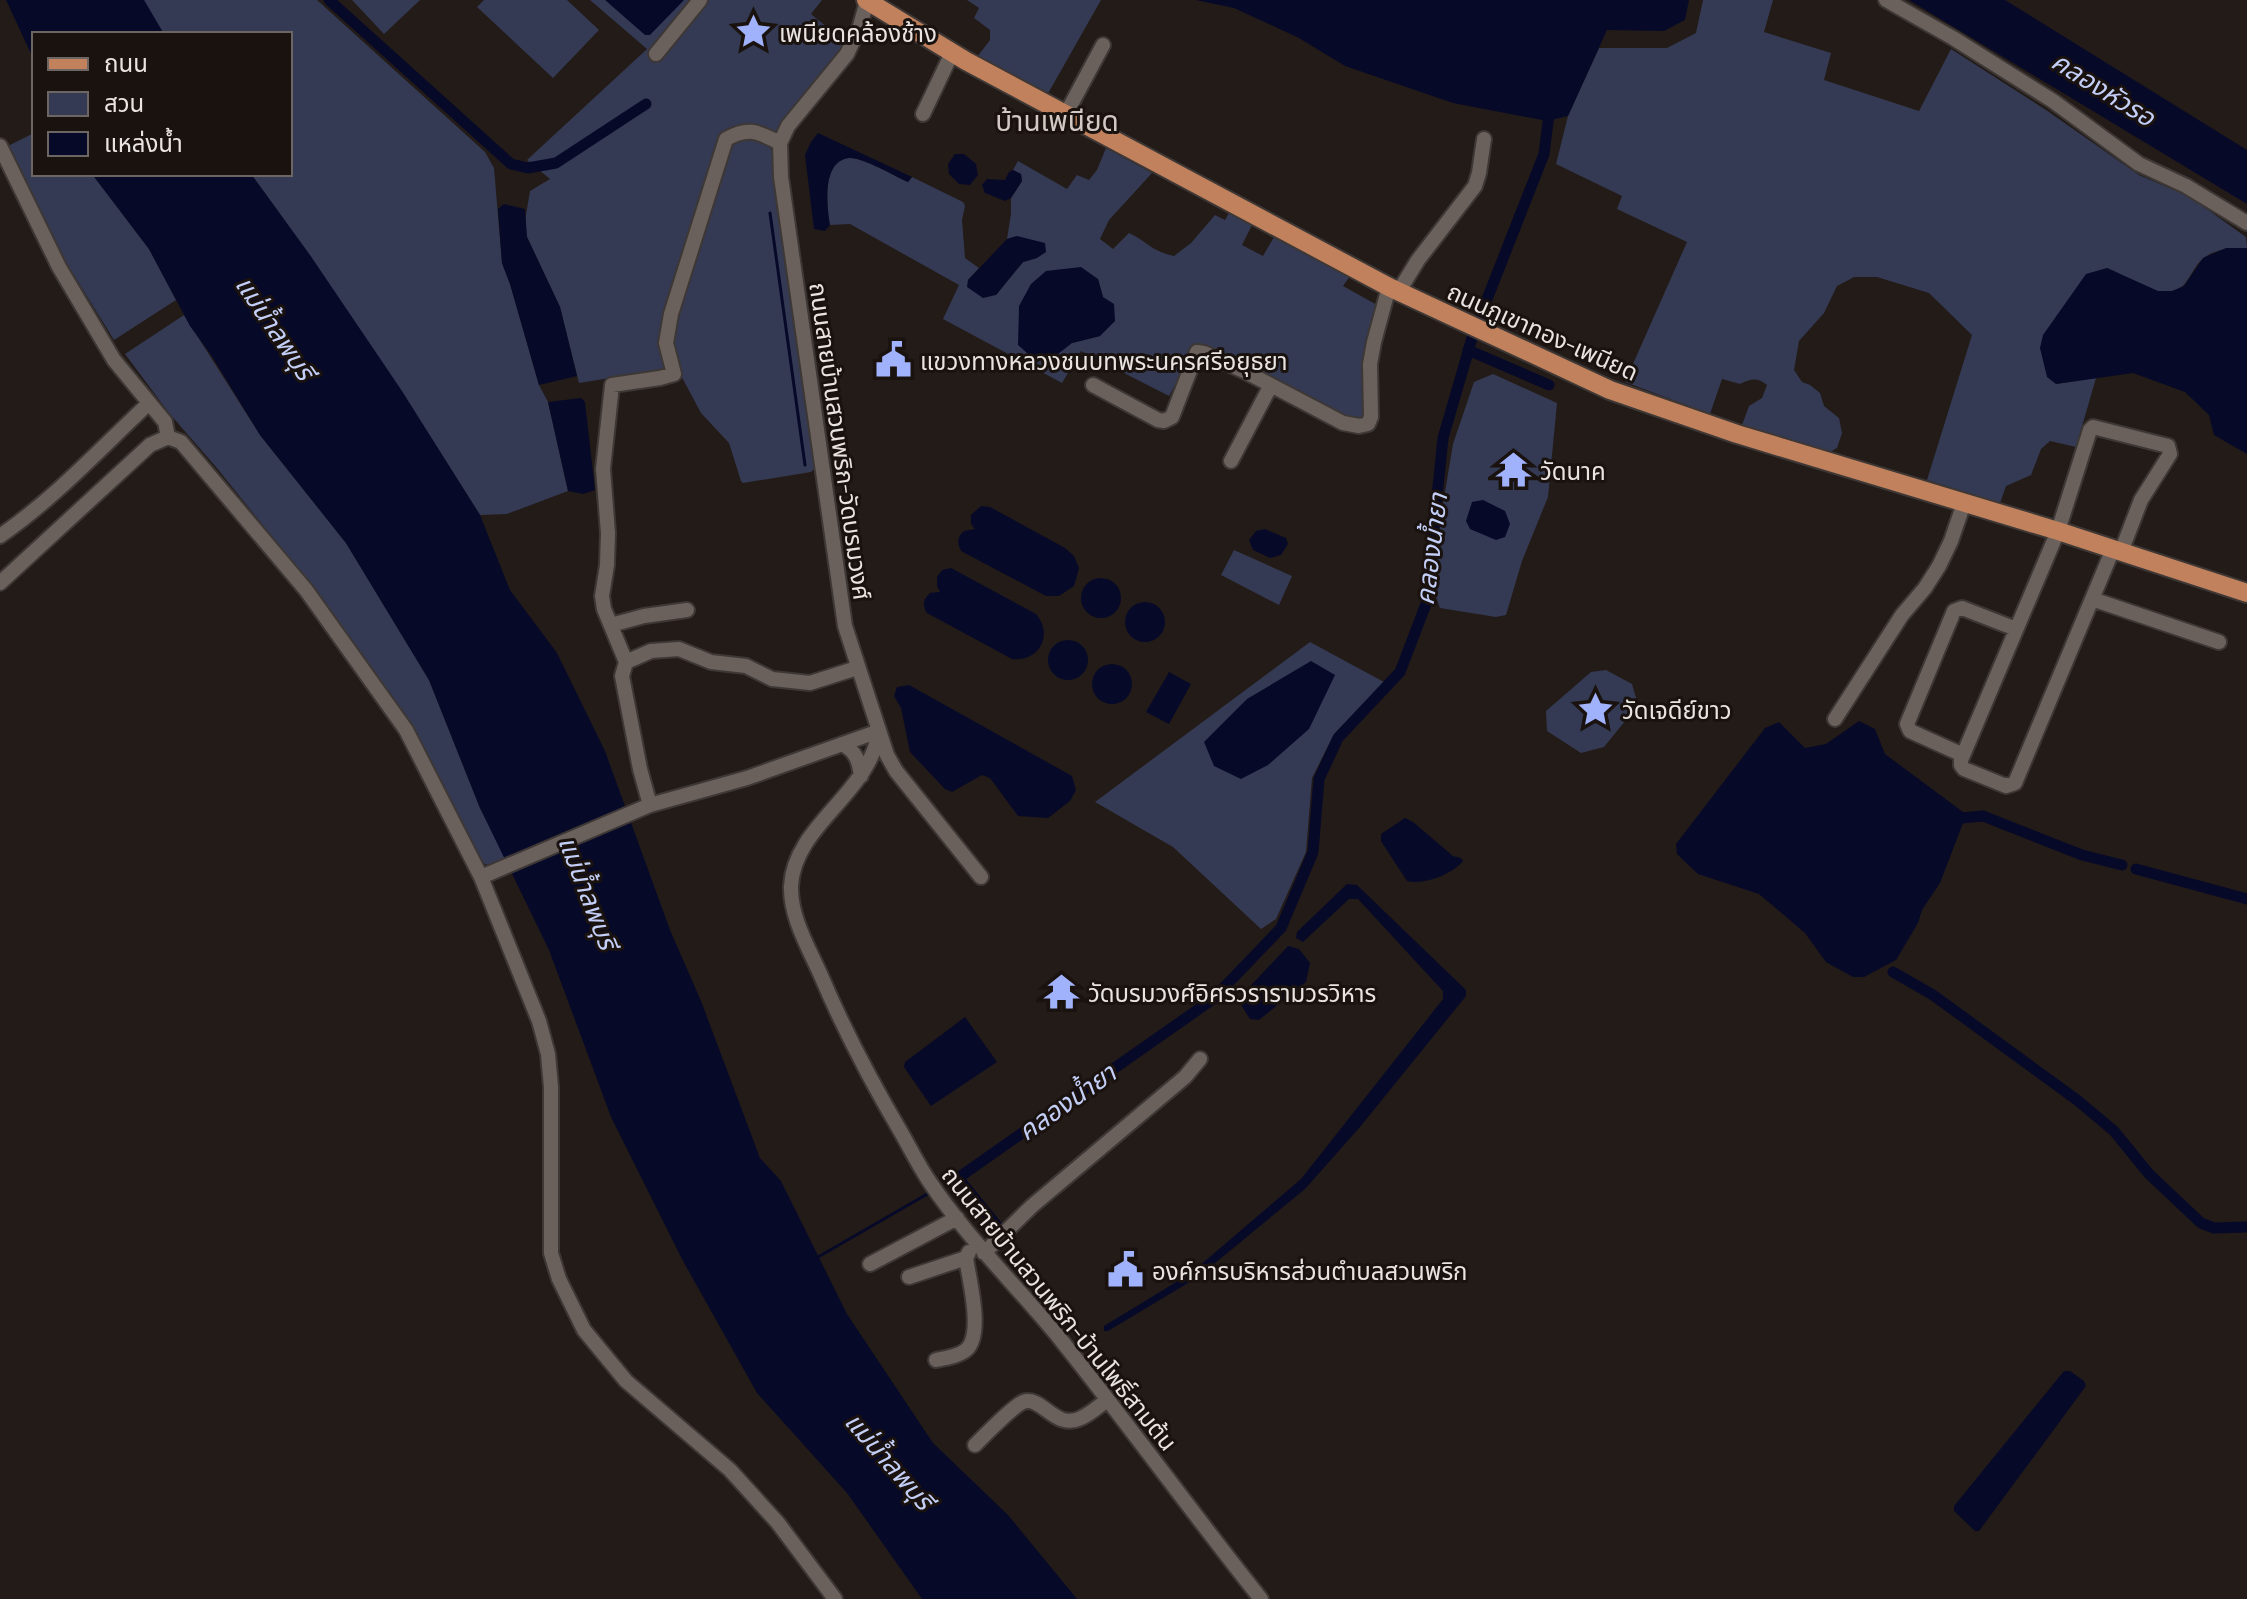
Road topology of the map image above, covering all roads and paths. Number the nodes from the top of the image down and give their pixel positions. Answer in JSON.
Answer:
{"nodes":[{"id":1,"x":700,"y":0,"type":"edge"},
{"id":2,"x":867,"y":0,"type":"edge"},
{"id":3,"x":1886,"y":0,"type":"edge"},
{"id":4,"x":1103,"y":45,"type":"dead end"},
{"id":5,"x":952,"y":53,"type":"junction"},
{"id":6,"x":656,"y":54,"type":"dead end"},
{"id":7,"x":923,"y":114,"type":"dead end"},
{"id":8,"x":1066,"y":114,"type":"junction"},
{"id":9,"x":1484,"y":139,"type":"dead end"},
{"id":10,"x":780,"y":143,"type":"junction"},
{"id":11,"x":0,"y":146,"type":"edge"},
{"id":12,"x":2247,"y":223,"type":"edge"},
{"id":13,"x":1394,"y":289,"type":"junction"},
{"id":14,"x":1093,"y":385,"type":"dead end"},
{"id":15,"x":1271,"y":385,"type":"junction"},
{"id":16,"x":149,"y":403,"type":"junction"},
{"id":17,"x":168,"y":437,"type":"junction"},
{"id":18,"x":1231,"y":461,"type":"dead end"},
{"id":19,"x":1964,"y":503,"type":"junction"},
{"id":20,"x":2058,"y":531,"type":"junction"},
{"id":21,"x":0,"y":536,"type":"edge"},
{"id":22,"x":2117,"y":551,"type":"junction"},
{"id":23,"x":0,"y":583,"type":"edge"},
{"id":24,"x":2247,"y":593,"type":"edge"},
{"id":25,"x":2092,"y":599,"type":"junction"},
{"id":26,"x":687,"y":610,"type":"dead end"},
{"id":27,"x":611,"y":625,"type":"junction"},
{"id":28,"x":2016,"y":629,"type":"junction"},
{"id":29,"x":2219,"y":642,"type":"dead end"},
{"id":30,"x":626,"y":662,"type":"junction"},
{"id":31,"x":857,"y":668,"type":"junction"},
{"id":32,"x":1835,"y":719,"type":"dead end"},
{"id":33,"x":879,"y":731,"type":"junction"},
{"id":34,"x":842,"y":744,"type":"junction"},
{"id":35,"x":1963,"y":755,"type":"junction"},
{"id":36,"x":861,"y":776,"type":"junction"},
{"id":37,"x":646,"y":806,"type":"junction"},
{"id":38,"x":481,"y":877,"type":"junction"},
{"id":39,"x":981,"y":877,"type":"dead end"},
{"id":40,"x":1200,"y":1059,"type":"dead end"},
{"id":41,"x":957,"y":1218,"type":"junction"},
{"id":42,"x":979,"y":1247,"type":"junction"},
{"id":43,"x":966,"y":1258,"type":"junction"},
{"id":44,"x":870,"y":1264,"type":"dead end"},
{"id":45,"x":909,"y":1277,"type":"dead end"},
{"id":46,"x":936,"y":1360,"type":"dead end"},
{"id":47,"x":1107,"y":1400,"type":"junction"},
{"id":48,"x":975,"y":1445,"type":"dead end"},
{"id":49,"x":835,"y":1599,"type":"edge"},
{"id":50,"x":1261,"y":1599,"type":"edge"}],
"edges":[{"from":1,"to":6,"type":"street"},
{"from":2,"to":5,"type":"main road","name":"ถนนภูเขาทอง-เพนียด"},
{"from":2,"to":10,"type":"street"},
{"from":3,"to":12,"type":"street"},
{"from":4,"to":8,"type":"street"},
{"from":5,"to":7,"type":"street"},
{"from":5,"to":8,"type":"main road","name":"ถนนภูเขาทอง-เพนียด"},
{"from":8,"to":13,"type":"main road","name":"ถนนภูเขาทอง-เพนียด"},
{"from":9,"to":13,"type":"street"},
{"from":10,"to":27,"type":"street"},
{"from":10,"to":31,"type":"street","name":"ถนนสายบ้านสวนพริก-วัดบรมวงศ์"},
{"from":11,"to":16,"type":"street"},
{"from":13,"to":15,"type":"street"},
{"from":13,"to":19,"type":"main road","name":"ถนนภูเขาทอง-เพนียด"},
{"from":14,"to":15,"type":"street"},
{"from":15,"to":18,"type":"street"},
{"from":16,"to":17,"type":"street"},
{"from":16,"to":21,"type":"street"},
{"from":17,"to":23,"type":"street"},
{"from":17,"to":38,"type":"street"},
{"from":19,"to":20,"type":"main road","name":"ถนนภูเขาทอง-เพนียด"},
{"from":19,"to":32,"type":"street"},
{"from":20,"to":22,"type":"main road","name":"ถนนภูเขาทอง-เพนียด"},
{"from":20,"to":22,"type":"street"},
{"from":20,"to":28,"type":"street"},
{"from":22,"to":24,"type":"main road","name":"ถนนภูเขาทอง-เพนียด"},
{"from":22,"to":25,"type":"street"},
{"from":25,"to":29,"type":"street"},
{"from":25,"to":35,"type":"street"},
{"from":26,"to":27,"type":"street"},
{"from":27,"to":30,"type":"street"},
{"from":28,"to":35,"type":"street"},
{"from":28,"to":35,"type":"street"},
{"from":30,"to":31,"type":"street"},
{"from":30,"to":37,"type":"street"},
{"from":31,"to":33,"type":"street","name":"ถนนสายบ้านสวนพริก-วัดบรมวงศ์"},
{"from":33,"to":34,"type":"street"},
{"from":33,"to":36,"type":"street","name":"ถนนสายบ้านสวนพริก-บ้านโพธิ์สามต้น"},
{"from":33,"to":39,"type":"street","name":"ถนนสายบ้านสวนพริก-วัดบรมวงศ์"},
{"from":34,"to":36,"type":"street"},
{"from":34,"to":37,"type":"street"},
{"from":36,"to":41,"type":"street","name":"ถนนสายบ้านสวนพริก-บ้านโพธิ์สามต้น"},
{"from":37,"to":38,"type":"street"},
{"from":38,"to":49,"type":"street"},
{"from":40,"to":42,"type":"street"},
{"from":41,"to":42,"type":"street","name":"ถนนสายบ้านสวนพริก-บ้านโพธิ์สามต้น"},
{"from":41,"to":44,"type":"street"},
{"from":42,"to":43,"type":"street"},
{"from":42,"to":47,"type":"street","name":"ถนนสายบ้านสวนพริก-บ้านโพธิ์สามต้น"},
{"from":43,"to":45,"type":"street"},
{"from":43,"to":46,"type":"street"},
{"from":47,"to":48,"type":"street"},
{"from":47,"to":50,"type":"street","name":"ถนนสายบ้านสวนพริก-บ้านโพธิ์สามต้น"}]}
